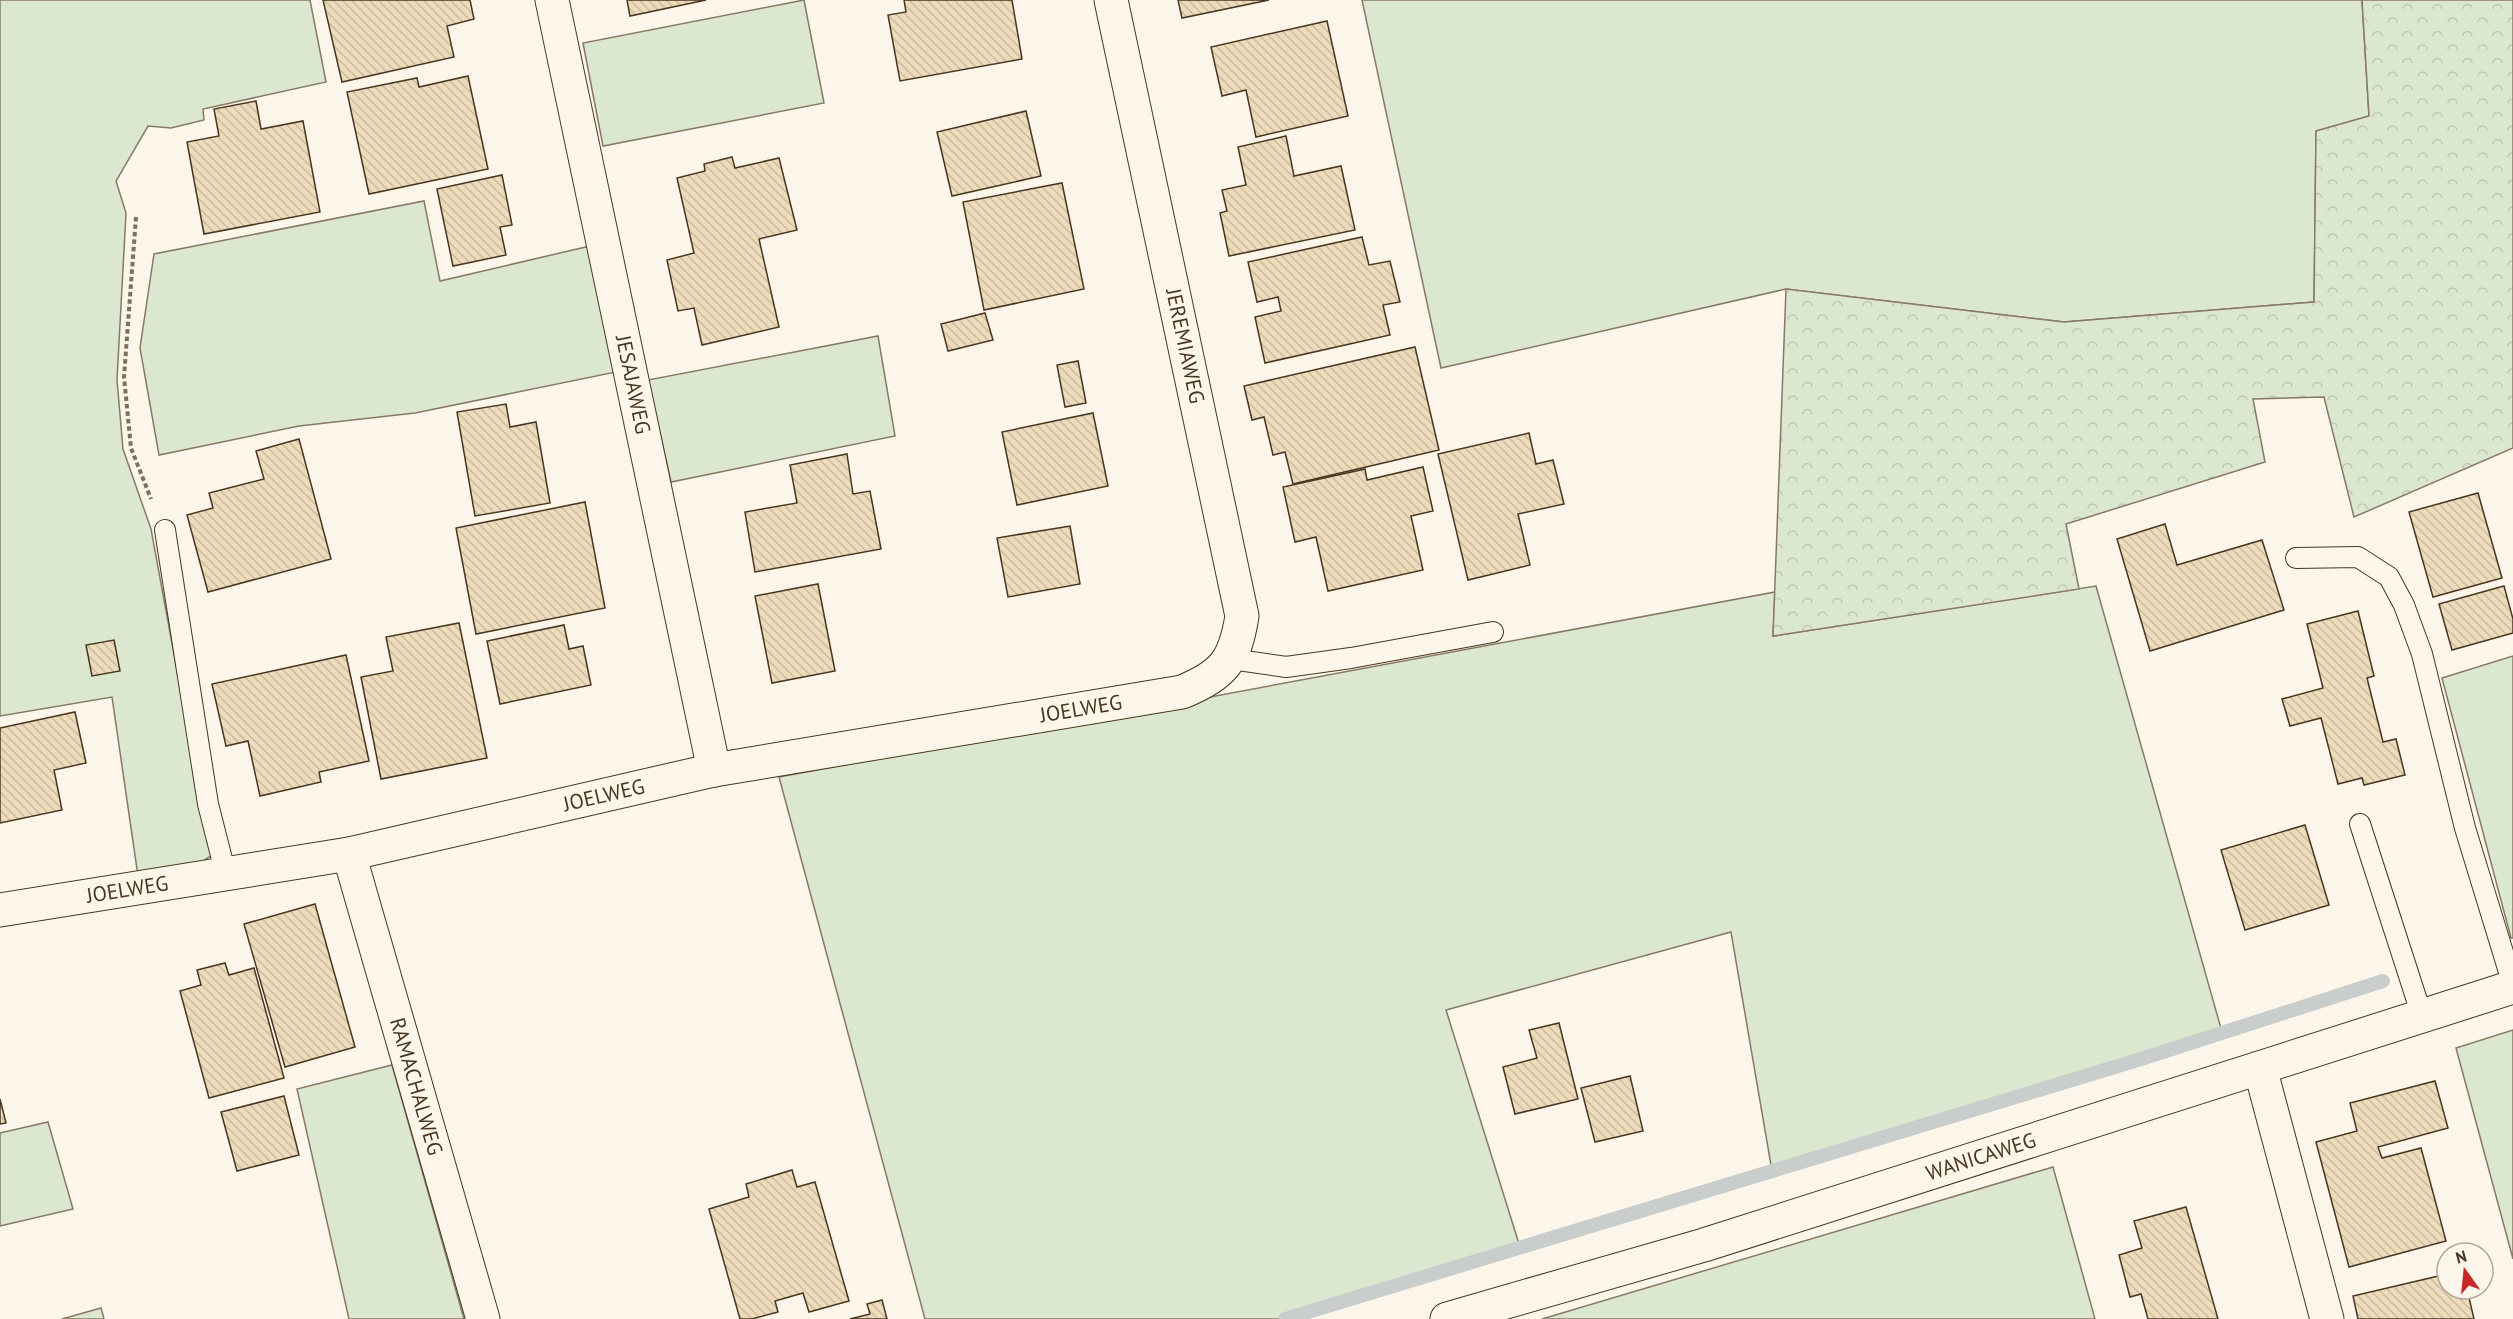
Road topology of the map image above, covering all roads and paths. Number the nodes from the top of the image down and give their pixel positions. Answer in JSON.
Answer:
{"nodes":[{"id":1,"x":552,"y":0,"type":"edge"},
{"id":2,"x":1111,"y":0,"type":"edge"},
{"id":3,"x":136,"y":217,"type":"dead end"},
{"id":4,"x":165,"y":530,"type":"joint"},
{"id":5,"x":2296,"y":558,"type":"dead end"},
{"id":6,"x":1493,"y":632,"type":"dead end"},
{"id":7,"x":1231,"y":659,"type":"junction"},
{"id":8,"x":714,"y":770,"type":"junction"},
{"id":9,"x":2360,"y":824,"type":"dead end"},
{"id":10,"x":349,"y":854,"type":"junction"},
{"id":11,"x":226,"y":875,"type":"junction"},
{"id":12,"x":0,"y":910,"type":"edge"},
{"id":13,"x":2513,"y":986,"type":"edge"},
{"id":14,"x":2422,"y":1016,"type":"junction"},
{"id":15,"x":2260,"y":1068,"type":"junction"},
{"id":16,"x":483,"y":1319,"type":"edge"},
{"id":17,"x":1447,"y":1319,"type":"edge"},
{"id":18,"x":2327,"y":1319,"type":"edge"}],
"edges":[{"from":1,"to":8,"type":"street","name":"JESAJAWEG"},
{"from":2,"to":7,"type":"street","name":"JEREMIAWEG"},
{"from":3,"to":4,"type":"path"},
{"from":4,"to":11,"type":"lane"},
{"from":5,"to":13,"type":"lane"},
{"from":6,"to":7,"type":"lane"},
{"from":7,"to":8,"type":"street","name":"JOELWEG"},
{"from":8,"to":10,"type":"street","name":"JOELWEG"},
{"from":9,"to":14,"type":"lane"},
{"from":10,"to":11,"type":"street","name":"JOELWEG"},
{"from":10,"to":16,"type":"street","name":"RAMACHALWEG"},
{"from":11,"to":12,"type":"street","name":"JOELWEG"},
{"from":13,"to":14,"type":"street","name":"WANICAWEG"},
{"from":14,"to":15,"type":"street","name":"WANICAWEG"},
{"from":15,"to":17,"type":"street","name":"WANICAWEG"},
{"from":15,"to":18,"type":"street"}]}
